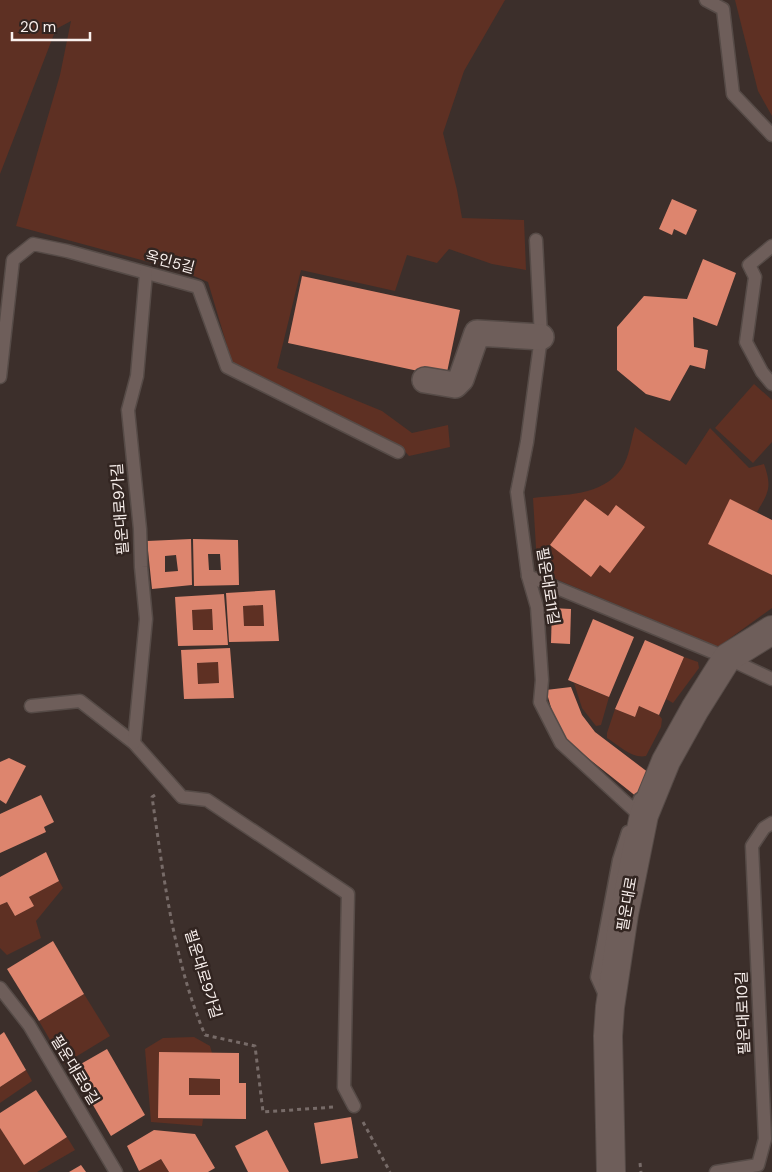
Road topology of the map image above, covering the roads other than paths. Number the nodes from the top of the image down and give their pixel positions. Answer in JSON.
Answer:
{"nodes":[{"id":1,"x":706,"y":0,"type":"edge"},
{"id":2,"x":772,"y":135,"type":"edge"},
{"id":3,"x":536,"y":240,"type":"dead end"},
{"id":4,"x":772,"y":246,"type":"edge"},
{"id":5,"x":146,"y":273,"type":"junction"},
{"id":6,"x":542,"y":338,"type":"junction"},
{"id":7,"x":0,"y":377,"type":"edge"},
{"id":8,"x":425,"y":380,"type":"dead end"},
{"id":9,"x":772,"y":384,"type":"edge"},
{"id":10,"x":398,"y":452,"type":"dead end"},
{"id":11,"x":528,"y":576,"type":"junction"},
{"id":12,"x":772,"y":630,"type":"edge"},
{"id":13,"x":727,"y":658,"type":"junction"},
{"id":14,"x":772,"y":678,"type":"edge"},
{"id":15,"x":30,"y":706,"type":"dead end"},
{"id":16,"x":674,"y":727,"type":"dead end"},
{"id":17,"x":134,"y":743,"type":"junction"},
{"id":18,"x":635,"y":810,"type":"junction"},
{"id":19,"x":772,"y":823,"type":"edge"},
{"id":20,"x":0,"y":988,"type":"edge"},
{"id":21,"x":610,"y":1007,"type":"junction"},
{"id":22,"x":354,"y":1106,"type":"road end"},
{"id":23,"x":116,"y":1172,"type":"edge"},
{"id":24,"x":611,"y":1172,"type":"edge"},
{"id":25,"x":716,"y":1172,"type":"edge"}],
"edges":[{"from":1,"to":2,"type":"lane"},
{"from":3,"to":6,"type":"lane","name":"필운대로11길"},
{"from":4,"to":9,"type":"lane"},
{"from":5,"to":7,"type":"lane","name":"옥인5길"},
{"from":5,"to":10,"type":"lane","name":"옥인5길"},
{"from":5,"to":17,"type":"lane","name":"필운대로9가길"},
{"from":6,"to":8,"type":"street"},
{"from":6,"to":11,"type":"lane","name":"필운대로11길"},
{"from":11,"to":13,"type":"lane"},
{"from":11,"to":18,"type":"lane","name":"필운대로11길"},
{"from":12,"to":13,"type":"street","name":"필운대로"},
{"from":13,"to":14,"type":"lane"},
{"from":13,"to":21,"type":"street","name":"필운대로"},
{"from":15,"to":17,"type":"lane"},
{"from":16,"to":18,"type":"lane"},
{"from":17,"to":22,"type":"lane"},
{"from":18,"to":21,"type":"lane"},
{"from":19,"to":25,"type":"lane","name":"필운대로10길"},
{"from":20,"to":23,"type":"lane","name":"필운대로9길"},
{"from":21,"to":24,"type":"street","name":"필운대로"}]}
